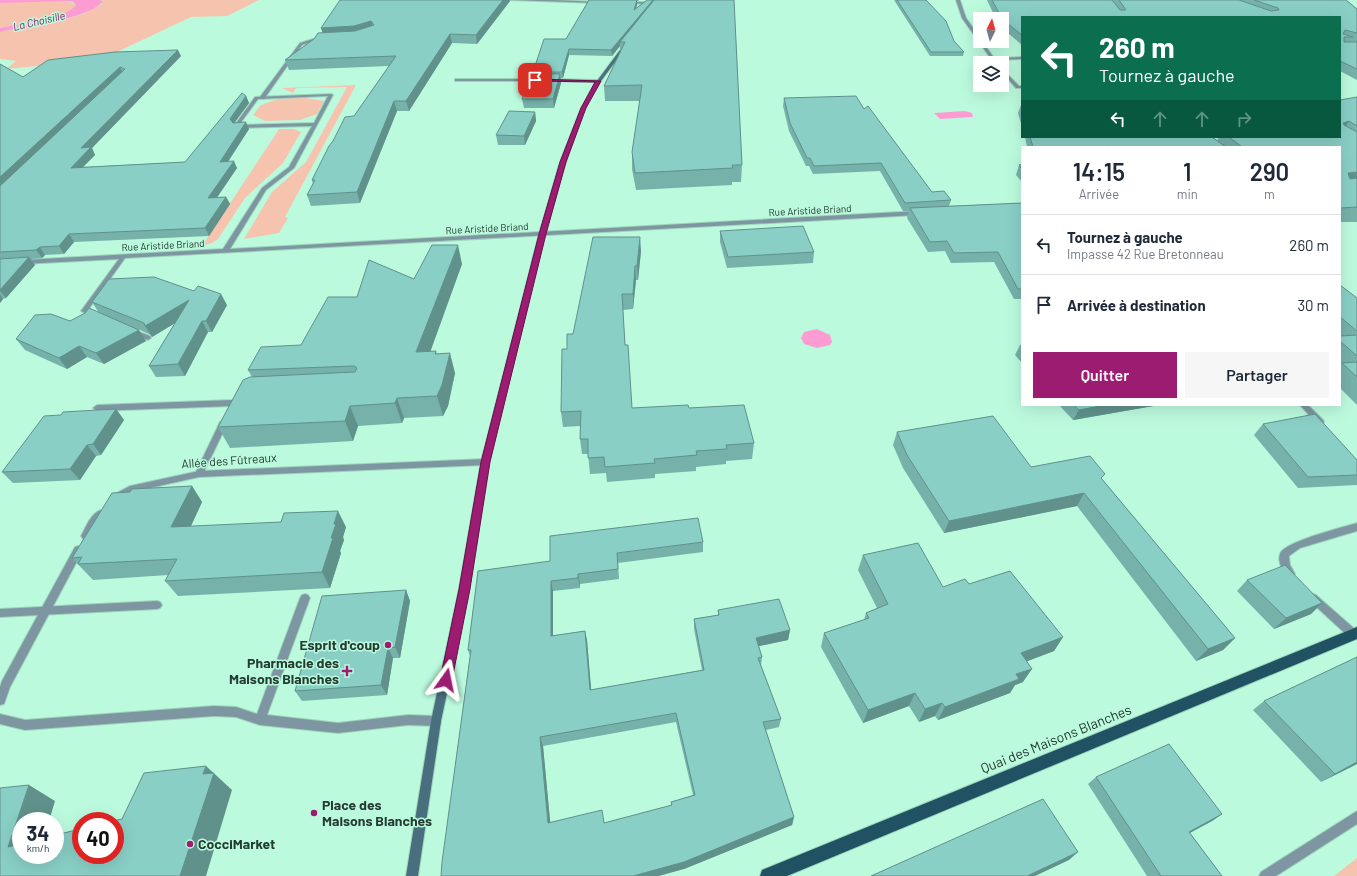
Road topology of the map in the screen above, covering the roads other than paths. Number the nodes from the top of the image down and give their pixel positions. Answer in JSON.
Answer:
{"nodes":[{"id":1,"x":512,"y":0,"type":"edge"},
{"id":2,"x":958,"y":0,"type":"edge"},
{"id":3,"x":605,"y":2,"type":"edge"},
{"id":4,"x":620,"y":2,"type":"edge"},
{"id":5,"x":660,"y":2,"type":"edge"},
{"id":6,"x":651,"y":14,"type":"edge"},
{"id":7,"x":634,"y":35,"type":"edge"},
{"id":8,"x":328,"y":39,"type":"edge"},
{"id":9,"x":990,"y":56,"type":"edge"},
{"id":10,"x":1009,"y":58,"type":"edge"},
{"id":11,"x":1021,"y":58,"type":"edge"},
{"id":12,"x":1009,"y":77,"type":"edge"},
{"id":13,"x":456,"y":80,"type":"dead end"},
{"id":14,"x":598,"y":81,"type":"junction"},
{"id":15,"x":1021,"y":87,"type":"edge"},
{"id":16,"x":262,"y":98,"type":"junction"},
{"id":17,"x":315,"y":124,"type":"junction"},
{"id":18,"x":923,"y":213,"type":"edge"},
{"id":19,"x":542,"y":234,"type":"junction"},
{"id":20,"x":226,"y":250,"type":"junction"},
{"id":21,"x":124,"y":256,"type":"junction"},
{"id":22,"x":16,"y":263,"type":"edge"},
{"id":23,"x":105,"y":320,"type":"edge"},
{"id":24,"x":127,"y":329,"type":"edge"},
{"id":25,"x":148,"y":338,"type":"edge"},
{"id":26,"x":247,"y":398,"type":"edge"},
{"id":27,"x":1305,"y":406,"type":"edge"},
{"id":28,"x":97,"y":408,"type":"dead end"},
{"id":29,"x":230,"y":410,"type":"junction"},
{"id":30,"x":1325,"y":429,"type":"edge"},
{"id":31,"x":485,"y":462,"type":"junction"},
{"id":32,"x":199,"y":474,"type":"junction"},
{"id":33,"x":1357,"y":527,"type":"edge"},
{"id":34,"x":1297,"y":582,"type":"edge"},
{"id":35,"x":1308,"y":594,"type":"edge"},
{"id":36,"x":305,"y":598,"type":"dead end"},
{"id":37,"x":157,"y":605,"type":"dead end"},
{"id":38,"x":44,"y":611,"type":"junction"},
{"id":39,"x":0,"y":613,"type":"edge"},
{"id":40,"x":1355,"y":634,"type":"edge"},
{"id":41,"x":0,"y":700,"type":"edge"},
{"id":42,"x":0,"y":719,"type":"edge"},
{"id":43,"x":260,"y":720,"type":"junction"},
{"id":44,"x":436,"y":721,"type":"junction"},
{"id":45,"x":1357,"y":817,"type":"edge"},
{"id":46,"x":412,"y":876,"type":"edge"},
{"id":47,"x":768,"y":876,"type":"edge"},
{"id":48,"x":1265,"y":876,"type":"edge"}],
"edges":[{"from":1,"to":3,"type":"street"},
{"from":2,"to":9,"type":"street"},
{"from":4,"to":5,"type":"street"},
{"from":5,"to":6,"type":"street"},
{"from":7,"to":14,"type":"street"},
{"from":8,"to":16,"type":"street"},
{"from":10,"to":11,"type":"street"},
{"from":12,"to":15,"type":"street"},
{"from":13,"to":14,"type":"street"},
{"from":14,"to":19,"type":"street"},
{"from":16,"to":17,"type":"street"},
{"from":16,"to":17,"type":"street"},
{"from":17,"to":20,"type":"street"},
{"from":18,"to":19,"type":"street","name":"Rue Aristide Briand"},
{"from":19,"to":20,"type":"street","name":"Rue Aristide Briand"},
{"from":19,"to":31,"type":"street"},
{"from":20,"to":21,"type":"street","name":"Rue Aristide Briand"},
{"from":21,"to":22,"type":"street","name":"Rue Aristide Briand"},
{"from":21,"to":23,"type":"street"},
{"from":24,"to":25,"type":"street"},
{"from":26,"to":29,"type":"street"},
{"from":27,"to":30,"type":"street"},
{"from":28,"to":29,"type":"street"},
{"from":29,"to":32,"type":"street"},
{"from":31,"to":32,"type":"street","name":"Allée des Fûtreaux"},
{"from":31,"to":44,"type":"street"},
{"from":32,"to":38,"type":"street","name":"Allée des Fûtreaux"},
{"from":33,"to":34,"type":"street"},
{"from":35,"to":40,"type":"street"},
{"from":36,"to":43,"type":"street"},
{"from":37,"to":38,"type":"street"},
{"from":38,"to":39,"type":"street"},
{"from":38,"to":41,"type":"street","name":"Allée des Fûtreaux"},
{"from":40,"to":47,"type":"main road","name":"Quai des Maisons Blanches"},
{"from":42,"to":43,"type":"street"},
{"from":43,"to":44,"type":"street"},
{"from":44,"to":46,"type":"street"},
{"from":45,"to":48,"type":"street"}]}
